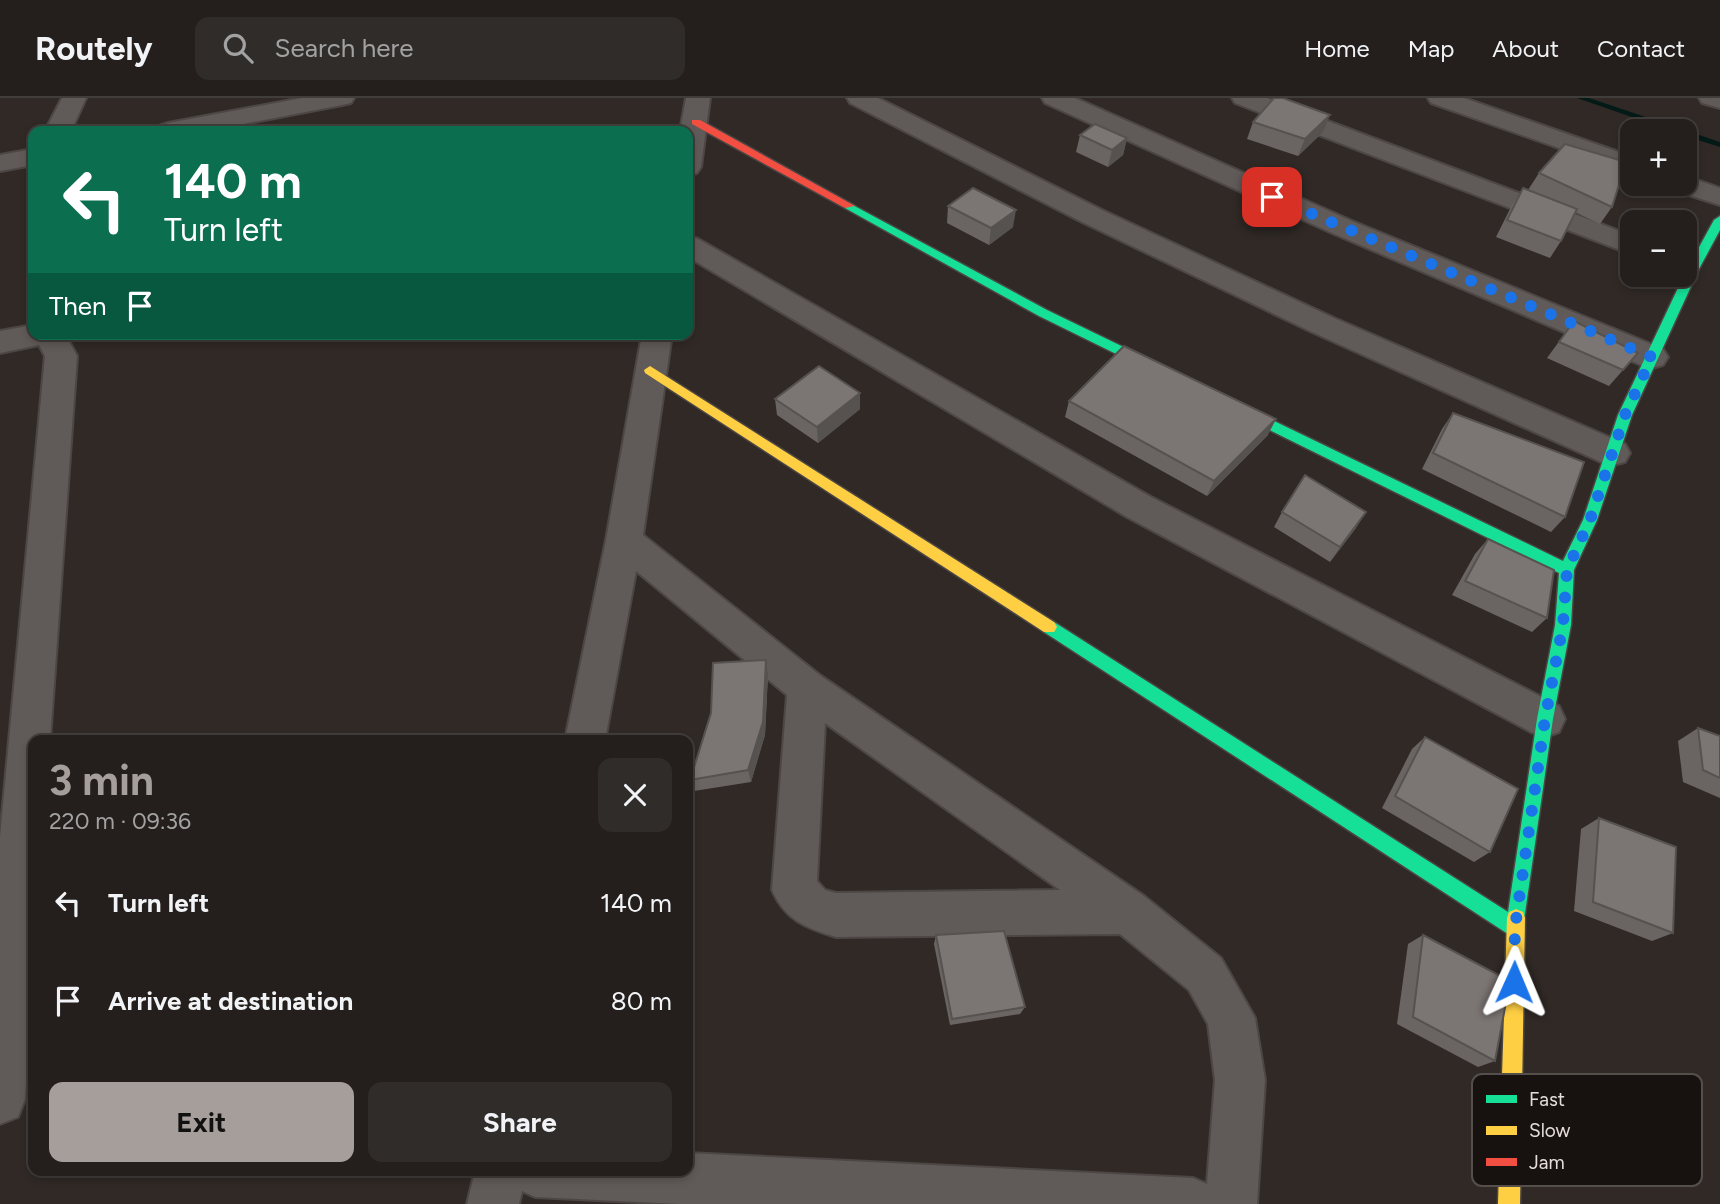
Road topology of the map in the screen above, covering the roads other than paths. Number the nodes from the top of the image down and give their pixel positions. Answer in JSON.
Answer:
{"nodes":[{"id":1,"x":74,"y":98,"type":"edge"},
{"id":2,"x":342,"y":98,"type":"edge"},
{"id":3,"x":859,"y":98,"type":"edge"},
{"id":4,"x":1055,"y":98,"type":"edge"},
{"id":5,"x":1244,"y":98,"type":"edge"},
{"id":6,"x":1440,"y":98,"type":"edge"},
{"id":7,"x":1711,"y":98,"type":"edge"},
{"id":8,"x":1720,"y":101,"type":"edge"},
{"id":9,"x":697,"y":110,"type":"edge"},
{"id":10,"x":60,"y":126,"type":"edge"},
{"id":11,"x":194,"y":126,"type":"edge"},
{"id":12,"x":693,"y":135,"type":"edge"},
{"id":13,"x":28,"y":158,"type":"edge"},
{"id":14,"x":1620,"y":161,"type":"edge"},
{"id":15,"x":0,"y":163,"type":"edge"},
{"id":16,"x":1697,"y":189,"type":"edge"},
{"id":17,"x":1720,"y":197,"type":"edge"},
{"id":18,"x":1720,"y":220,"type":"edge"},
{"id":19,"x":1620,"y":241,"type":"edge"},
{"id":20,"x":693,"y":248,"type":"edge"},
{"id":21,"x":1697,"y":255,"type":"edge"},
{"id":22,"x":1681,"y":287,"type":"edge"},
{"id":23,"x":28,"y":336,"type":"edge"},
{"id":24,"x":52,"y":340,"type":"edge"},
{"id":25,"x":656,"y":340,"type":"edge"},
{"id":26,"x":0,"y":341,"type":"edge"},
{"id":27,"x":1652,"y":357,"type":"junction"},
{"id":28,"x":650,"y":370,"type":"junction"},
{"id":29,"x":1180,"y":380,"type":"edge"},
{"id":30,"x":1217,"y":398,"type":"edge"},
{"id":31,"x":1613,"y":453,"type":"junction"},
{"id":32,"x":624,"y":540,"type":"junction"},
{"id":33,"x":1567,"y":570,"type":"junction"},
{"id":34,"x":807,"y":688,"type":"junction"},
{"id":35,"x":1545,"y":719,"type":"junction"},
{"id":36,"x":30,"y":735,"type":"edge"},
{"id":37,"x":586,"y":735,"type":"edge"},
{"id":38,"x":28,"y":758,"type":"edge"},
{"id":39,"x":1128,"y":912,"type":"junction"},
{"id":40,"x":1515,"y":927,"type":"junction"},
{"id":41,"x":1512,"y":1074,"type":"edge"},
{"id":42,"x":0,"y":1099,"type":"edge"},
{"id":43,"x":500,"y":1176,"type":"edge"},
{"id":44,"x":635,"y":1176,"type":"edge"},
{"id":45,"x":1509,"y":1186,"type":"edge"},
{"id":46,"x":493,"y":1204,"type":"edge"},
{"id":47,"x":1193,"y":1204,"type":"edge"},
{"id":48,"x":1231,"y":1204,"type":"edge"},
{"id":49,"x":1509,"y":1204,"type":"edge"}],
"edges":[{"from":1,"to":10,"type":"street"},
{"from":2,"to":11,"type":"street"},
{"from":3,"to":31,"type":"street"},
{"from":4,"to":27,"type":"street"},
{"from":5,"to":19,"type":"street"},
{"from":6,"to":14,"type":"street"},
{"from":7,"to":8,"type":"street"},
{"from":9,"to":12,"type":"street"},
{"from":9,"to":29,"type":"street"},
{"from":13,"to":15,"type":"street"},
{"from":16,"to":17,"type":"street"},
{"from":18,"to":21,"type":"street"},
{"from":20,"to":35,"type":"street"},
{"from":22,"to":27,"type":"street"},
{"from":23,"to":26,"type":"street"},
{"from":24,"to":36,"type":"street"},
{"from":25,"to":28,"type":"street"},
{"from":27,"to":31,"type":"street"},
{"from":28,"to":32,"type":"street"},
{"from":28,"to":40,"type":"street"},
{"from":30,"to":33,"type":"street"},
{"from":31,"to":33,"type":"street"},
{"from":32,"to":34,"type":"street"},
{"from":32,"to":37,"type":"street"},
{"from":33,"to":35,"type":"street"},
{"from":34,"to":39,"type":"street"},
{"from":34,"to":39,"type":"street"},
{"from":35,"to":40,"type":"street"},
{"from":38,"to":42,"type":"street"},
{"from":39,"to":48,"type":"street"},
{"from":40,"to":41,"type":"street"},
{"from":43,"to":46,"type":"street"},
{"from":44,"to":47,"type":"street"},
{"from":45,"to":49,"type":"street"}]}
